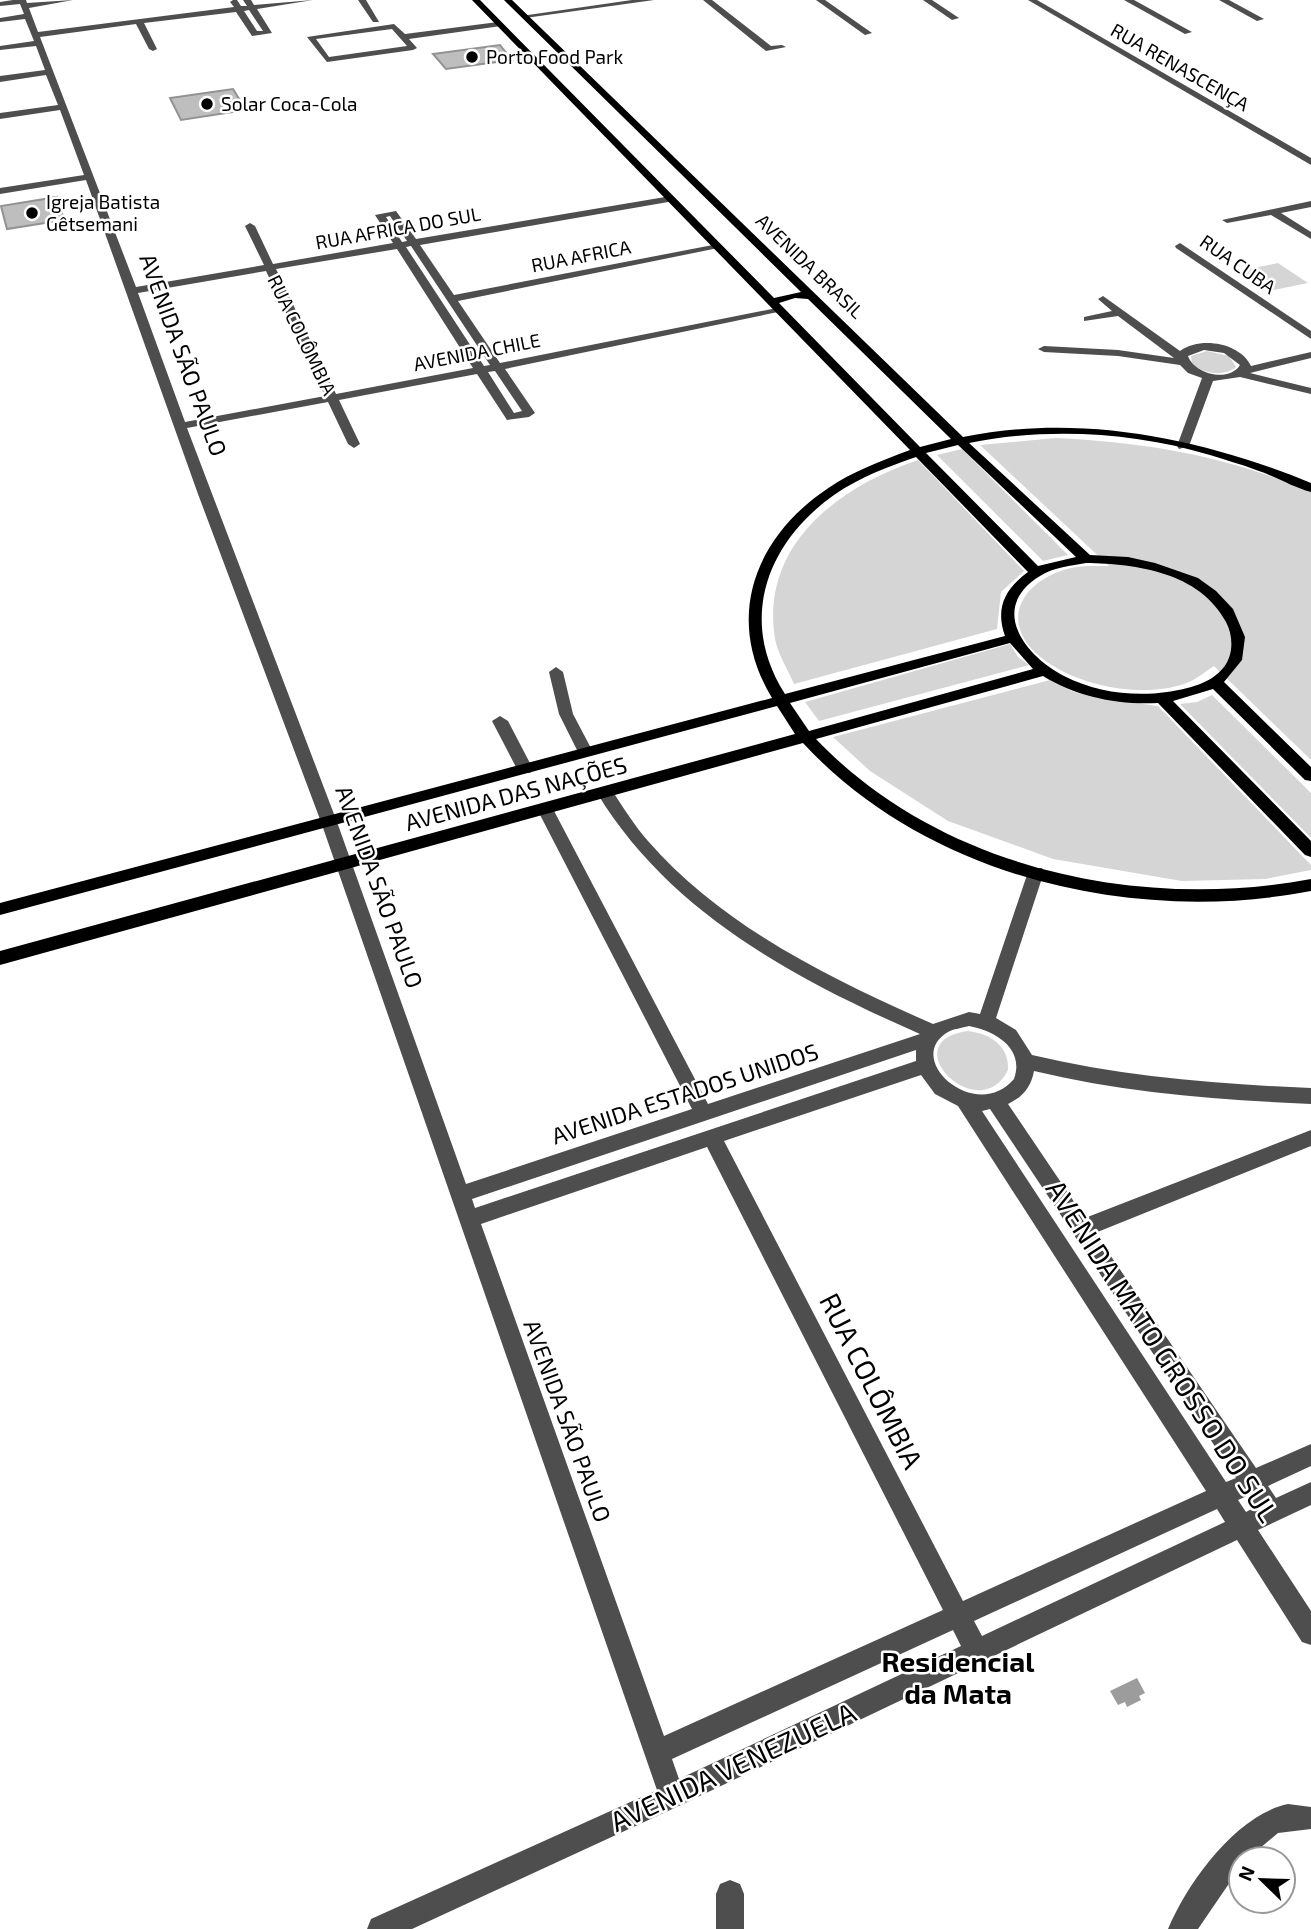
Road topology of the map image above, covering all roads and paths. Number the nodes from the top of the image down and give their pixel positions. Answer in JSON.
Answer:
{"nodes":[{"id":1,"x":69,"y":0,"type":"edge"},
{"id":2,"x":232,"y":0,"type":"edge"},
{"id":3,"x":309,"y":0,"type":"edge"},
{"id":4,"x":362,"y":0,"type":"edge"},
{"id":5,"x":476,"y":0,"type":"edge"},
{"id":6,"x":508,"y":0,"type":"edge"},
{"id":7,"x":650,"y":0,"type":"edge"},
{"id":8,"x":707,"y":0,"type":"edge"},
{"id":9,"x":718,"y":0,"type":"edge"},
{"id":10,"x":820,"y":0,"type":"edge"},
{"id":11,"x":927,"y":0,"type":"edge"},
{"id":12,"x":1032,"y":0,"type":"edge"},
{"id":13,"x":1128,"y":0,"type":"edge"},
{"id":14,"x":1223,"y":0,"type":"edge"},
{"id":15,"x":0,"y":4,"type":"edge"},
{"id":16,"x":250,"y":4,"type":"edge"},
{"id":17,"x":24,"y":6,"type":"edge"},
{"id":18,"x":238,"y":9,"type":"junction"},
{"id":19,"x":525,"y":16,"type":"junction"},
{"id":20,"x":955,"y":18,"type":"dead end"},
{"id":21,"x":0,"y":19,"type":"edge"},
{"id":22,"x":1260,"y":19,"type":"dead end"},
{"id":23,"x":376,"y":20,"type":"dead end"},
{"id":24,"x":139,"y":22,"type":"junction"},
{"id":25,"x":498,"y":24,"type":"junction"},
{"id":26,"x":1188,"y":32,"type":"dead end"},
{"id":27,"x":868,"y":33,"type":"dead end"},
{"id":28,"x":403,"y":37,"type":"junction"},
{"id":29,"x":37,"y":39,"type":"junction"},
{"id":30,"x":359,"y":43,"type":"junction"},
{"id":31,"x":0,"y":48,"type":"edge"},
{"id":32,"x":153,"y":49,"type":"dead end"},
{"id":33,"x":50,"y":72,"type":"junction"},
{"id":34,"x":0,"y":79,"type":"edge"},
{"id":35,"x":62,"y":107,"type":"junction"},
{"id":36,"x":0,"y":116,"type":"edge"},
{"id":37,"x":1311,"y":162,"type":"edge"},
{"id":38,"x":88,"y":177,"type":"junction"},
{"id":39,"x":0,"y":191,"type":"edge"},
{"id":40,"x":671,"y":199,"type":"junction"},
{"id":41,"x":1311,"y":204,"type":"edge"},
{"id":42,"x":1272,"y":211,"type":"junction"},
{"id":43,"x":1227,"y":220,"type":"dead end"},
{"id":44,"x":250,"y":226,"type":"dead end"},
{"id":45,"x":1311,"y":236,"type":"edge"},
{"id":46,"x":412,"y":243,"type":"junction"},
{"id":47,"x":399,"y":245,"type":"junction"},
{"id":48,"x":1180,"y":246,"type":"dead end"},
{"id":49,"x":718,"y":247,"type":"junction"},
{"id":50,"x":269,"y":267,"type":"junction"},
{"id":51,"x":131,"y":291,"type":"junction"},
{"id":52,"x":813,"y":298,"type":"junction"},
{"id":53,"x":1118,"y":298,"type":"dead end"},
{"id":54,"x":451,"y":299,"type":"junction"},
{"id":55,"x":1102,"y":299,"type":"dead end"},
{"id":56,"x":774,"y":306,"type":"junction"},
{"id":57,"x":1120,"y":312,"type":"junction"},
{"id":58,"x":1088,"y":319,"type":"dead end"},
{"id":59,"x":1311,"y":336,"type":"edge"},
{"id":60,"x":1311,"y":345,"type":"edge"},
{"id":61,"x":1044,"y":349,"type":"dead end"},
{"id":62,"x":1311,"y":355,"type":"edge"},
{"id":63,"x":1184,"y":357,"type":"junction"},
{"id":64,"x":494,"y":363,"type":"junction"},
{"id":65,"x":478,"y":366,"type":"junction"},
{"id":66,"x":1242,"y":368,"type":"junction"},
{"id":67,"x":1209,"y":376,"type":"junction"},
{"id":68,"x":1311,"y":391,"type":"edge"},
{"id":69,"x":331,"y":395,"type":"junction"},
{"id":70,"x":180,"y":422,"type":"junction"},
{"id":71,"x":958,"y":439,"type":"junction"},
{"id":72,"x":354,"y":444,"type":"dead end"},
{"id":73,"x":1183,"y":446,"type":"junction"},
{"id":74,"x":916,"y":450,"type":"junction"},
{"id":75,"x":1311,"y":488,"type":"edge"},
{"id":76,"x":1086,"y":559,"type":"junction"},
{"id":77,"x":1036,"y":572,"type":"junction"},
{"id":78,"x":1013,"y":638,"type":"junction"},
{"id":79,"x":1044,"y":671,"type":"junction"},
{"id":80,"x":556,"y":672,"type":"dead end"},
{"id":81,"x":1215,"y":682,"type":"junction"},
{"id":82,"x":1163,"y":699,"type":"junction"},
{"id":83,"x":779,"y":700,"type":"junction"},
{"id":84,"x":500,"y":721,"type":"dead end"},
{"id":85,"x":803,"y":737,"type":"junction"},
{"id":86,"x":584,"y":752,"type":"junction"},
{"id":87,"x":525,"y":769,"type":"junction"},
{"id":88,"x":1311,"y":776,"type":"edge"},
{"id":89,"x":606,"y":793,"type":"junction"},
{"id":90,"x":545,"y":809,"type":"junction"},
{"id":91,"x":329,"y":822,"type":"junction"},
{"id":92,"x":1311,"y":851,"type":"edge"},
{"id":93,"x":344,"y":865,"type":"junction"},
{"id":94,"x":1036,"y":872,"type":"junction"},
{"id":95,"x":1311,"y":885,"type":"edge"},
{"id":96,"x":0,"y":909,"type":"edge"},
{"id":97,"x":0,"y":958,"type":"edge"},
{"id":98,"x":986,"y":1022,"type":"junction"},
{"id":99,"x":930,"y":1036,"type":"junction"},
{"id":100,"x":1026,"y":1061,"type":"junction"},
{"id":101,"x":924,"y":1066,"type":"junction"},
{"id":102,"x":1311,"y":1096,"type":"edge"},
{"id":103,"x":965,"y":1101,"type":"junction"},
{"id":104,"x":995,"y":1101,"type":"junction"},
{"id":105,"x":704,"y":1114,"type":"junction"},
{"id":106,"x":712,"y":1137,"type":"junction"},
{"id":107,"x":1311,"y":1138,"type":"edge"},
{"id":108,"x":459,"y":1195,"type":"junction"},
{"id":109,"x":467,"y":1220,"type":"junction"},
{"id":110,"x":1081,"y":1229,"type":"junction"},
{"id":111,"x":1311,"y":1455,"type":"edge"},
{"id":112,"x":1252,"y":1482,"type":"junction"},
{"id":113,"x":1311,"y":1493,"type":"edge"},
{"id":114,"x":1220,"y":1496,"type":"junction"},
{"id":115,"x":1272,"y":1511,"type":"junction"},
{"id":116,"x":1241,"y":1527,"type":"junction"},
{"id":117,"x":958,"y":1616,"type":"junction"},
{"id":118,"x":1311,"y":1633,"type":"edge"},
{"id":119,"x":977,"y":1652,"type":"junction"},
{"id":120,"x":658,"y":1752,"type":"junction"},
{"id":121,"x":672,"y":1796,"type":"junction"},
{"id":122,"x":1307,"y":1818,"type":"dead end"},
{"id":123,"x":730,"y":1894,"type":"dead end"},
{"id":124,"x":381,"y":1929,"type":"edge"},
{"id":125,"x":730,"y":1929,"type":"edge"},
{"id":126,"x":1182,"y":1929,"type":"edge"}],
"edges":[{"from":1,"to":17,"type":"street"},
{"from":2,"to":18,"type":"street"},
{"from":3,"to":16,"type":"street"},
{"from":4,"to":23,"type":"street"},
{"from":5,"to":25,"type":"main road"},
{"from":6,"to":19,"type":"main road","name":"AVENIDA BRASIL"},
{"from":7,"to":19,"type":"street"},
{"from":8,"to":9,"type":"street"},
{"from":10,"to":27,"type":"street"},
{"from":11,"to":20,"type":"street"},
{"from":12,"to":37,"type":"street","name":"RUA RENASCENÇA"},
{"from":13,"to":26,"type":"street"},
{"from":14,"to":22,"type":"street"},
{"from":15,"to":17,"type":"street"},
{"from":16,"to":18,"type":"street"},
{"from":16,"to":18,"type":"street"},
{"from":17,"to":21,"type":"street"},
{"from":17,"to":29,"type":"street","name":"AVENIDA SÃO PAULO"},
{"from":18,"to":24,"type":"street"},
{"from":19,"to":52,"type":"main road","name":"AVENIDA BRASIL"},
{"from":24,"to":29,"type":"street"},
{"from":24,"to":32,"type":"street"},
{"from":25,"to":28,"type":"street"},
{"from":25,"to":40,"type":"main road"},
{"from":28,"to":30,"type":"street"},
{"from":28,"to":30,"type":"street"},
{"from":29,"to":31,"type":"street"},
{"from":29,"to":33,"type":"street","name":"AVENIDA SÃO PAULO"},
{"from":30,"to":30,"type":"street"},
{"from":33,"to":34,"type":"street"},
{"from":33,"to":35,"type":"street","name":"AVENIDA SÃO PAULO"},
{"from":35,"to":36,"type":"street"},
{"from":35,"to":38,"type":"street","name":"AVENIDA SÃO PAULO"},
{"from":38,"to":39,"type":"street"},
{"from":38,"to":51,"type":"street","name":"AVENIDA SÃO PAULO"},
{"from":40,"to":46,"type":"street","name":"RUA AFRICA DO SUL"},
{"from":40,"to":49,"type":"main road"},
{"from":41,"to":42,"type":"street"},
{"from":42,"to":43,"type":"street"},
{"from":42,"to":45,"type":"street"},
{"from":44,"to":50,"type":"street","name":"RUA COLÔMBIA"},
{"from":46,"to":47,"type":"street","name":"RUA AFRICA DO SUL"},
{"from":46,"to":47,"type":"street"},
{"from":46,"to":54,"type":"street"},
{"from":47,"to":50,"type":"street","name":"RUA AFRICA DO SUL"},
{"from":47,"to":65,"type":"street"},
{"from":48,"to":59,"type":"street","name":"RUA CUBA"},
{"from":49,"to":54,"type":"street","name":"RUA AFRICA"},
{"from":49,"to":56,"type":"main road"},
{"from":50,"to":51,"type":"street","name":"RUA AFRICA DO SUL"},
{"from":50,"to":69,"type":"street","name":"RUA COLÔMBIA"},
{"from":51,"to":70,"type":"street","name":"AVENIDA SÃO PAULO"},
{"from":52,"to":56,"type":"main road"},
{"from":52,"to":71,"type":"main road","name":"AVENIDA BRASIL"},
{"from":53,"to":63,"type":"street"},
{"from":54,"to":64,"type":"street"},
{"from":55,"to":57,"type":"street"},
{"from":56,"to":64,"type":"street","name":"AVENIDA CHILE"},
{"from":56,"to":74,"type":"main road"},
{"from":57,"to":58,"type":"street"},
{"from":57,"to":63,"type":"street"},
{"from":60,"to":66,"type":"street"},
{"from":61,"to":63,"type":"street"},
{"from":62,"to":66,"type":"street"},
{"from":63,"to":66,"type":"street"},
{"from":63,"to":67,"type":"street"},
{"from":64,"to":65,"type":"street","name":"AVENIDA CHILE"},
{"from":64,"to":65,"type":"street"},
{"from":65,"to":69,"type":"street","name":"AVENIDA CHILE"},
{"from":66,"to":67,"type":"street"},
{"from":66,"to":68,"type":"street"},
{"from":67,"to":73,"type":"street"},
{"from":69,"to":70,"type":"street","name":"AVENIDA CHILE"},
{"from":69,"to":72,"type":"street","name":"RUA COLÔMBIA"},
{"from":70,"to":91,"type":"street","name":"AVENIDA SÃO PAULO"},
{"from":71,"to":73,"type":"main road"},
{"from":71,"to":74,"type":"main road"},
{"from":71,"to":76,"type":"main road","name":"AVENIDA BRASIL"},
{"from":73,"to":75,"type":"main road"},
{"from":74,"to":77,"type":"main road"},
{"from":74,"to":83,"type":"main road"},
{"from":76,"to":77,"type":"main road"},
{"from":76,"to":81,"type":"main road"},
{"from":77,"to":78,"type":"main road"},
{"from":78,"to":79,"type":"main road"},
{"from":78,"to":83,"type":"main road","name":"AVENIDA DAS NAÇÕES"},
{"from":79,"to":82,"type":"main road"},
{"from":79,"to":85,"type":"main road","name":"AVENIDA DAS NAÇÕES"},
{"from":80,"to":86,"type":"street"},
{"from":81,"to":82,"type":"main road"},
{"from":81,"to":88,"type":"main road"},
{"from":82,"to":92,"type":"main road"},
{"from":83,"to":85,"type":"main road"},
{"from":83,"to":86,"type":"main road","name":"AVENIDA DAS NAÇÕES"},
{"from":84,"to":87,"type":"street"},
{"from":85,"to":89,"type":"main road","name":"AVENIDA DAS NAÇÕES"},
{"from":85,"to":94,"type":"main road"},
{"from":86,"to":87,"type":"main road","name":"AVENIDA DAS NAÇÕES"},
{"from":87,"to":91,"type":"main road","name":"AVENIDA DAS NAÇÕES"},
{"from":89,"to":90,"type":"main road","name":"AVENIDA DAS NAÇÕES"},
{"from":89,"to":99,"type":"street"},
{"from":90,"to":93,"type":"main road","name":"AVENIDA DAS NAÇÕES"},
{"from":90,"to":105,"type":"street"},
{"from":91,"to":93,"type":"street","name":"AVENIDA SÃO PAULO"},
{"from":91,"to":96,"type":"main road","name":"AVENIDA DAS NAÇÕES"},
{"from":93,"to":97,"type":"main road","name":"AVENIDA DAS NAÇÕES"},
{"from":93,"to":108,"type":"street","name":"AVENIDA SÃO PAULO"},
{"from":94,"to":95,"type":"main road"},
{"from":94,"to":98,"type":"street"},
{"from":98,"to":99,"type":"street"},
{"from":98,"to":100,"type":"street"},
{"from":99,"to":101,"type":"street"},
{"from":99,"to":105,"type":"street","name":"AVENIDA ESTADOS UNIDOS"},
{"from":100,"to":102,"type":"street"},
{"from":100,"to":104,"type":"street"},
{"from":101,"to":103,"type":"street"},
{"from":101,"to":106,"type":"street"},
{"from":103,"to":104,"type":"street"},
{"from":103,"to":114,"type":"street","name":"AVENIDA MATO GROSSO DO SUL"},
{"from":104,"to":110,"type":"street","name":"AVENIDA MATO GROSSO DO SUL"},
{"from":105,"to":108,"type":"street","name":"AVENIDA ESTADOS UNIDOS"},
{"from":106,"to":109,"type":"street"},
{"from":106,"to":117,"type":"street","name":"RUA COLÔMBIA"},
{"from":107,"to":110,"type":"street"},
{"from":108,"to":109,"type":"street","name":"AVENIDA SÃO PAULO"},
{"from":109,"to":120,"type":"street","name":"AVENIDA SÃO PAULO"},
{"from":110,"to":112,"type":"street","name":"AVENIDA MATO GROSSO DO SUL"},
{"from":111,"to":112,"type":"street","name":"AVENIDA VENEZUELA"},
{"from":112,"to":114,"type":"street","name":"AVENIDA VENEZUELA"},
{"from":112,"to":115,"type":"street","name":"AVENIDA MATO GROSSO DO SUL"},
{"from":113,"to":115,"type":"street","name":"AVENIDA VENEZUELA"},
{"from":114,"to":116,"type":"street","name":"AVENIDA MATO GROSSO DO SUL"},
{"from":114,"to":117,"type":"street","name":"AVENIDA VENEZUELA"},
{"from":115,"to":116,"type":"street","name":"AVENIDA VENEZUELA"},
{"from":116,"to":118,"type":"street","name":"AVENIDA MATO GROSSO DO SUL"},
{"from":116,"to":119,"type":"street","name":"AVENIDA VENEZUELA"},
{"from":117,"to":119,"type":"street","name":"RUA COLÔMBIA"},
{"from":117,"to":120,"type":"street","name":"AVENIDA VENEZUELA"},
{"from":119,"to":121,"type":"street","name":"AVENIDA VENEZUELA"},
{"from":120,"to":121,"type":"street","name":"AVENIDA SÃO PAULO"},
{"from":121,"to":124,"type":"street","name":"AVENIDA VENEZUELA"},
{"from":122,"to":126,"type":"street"},
{"from":123,"to":125,"type":"street"}]}
